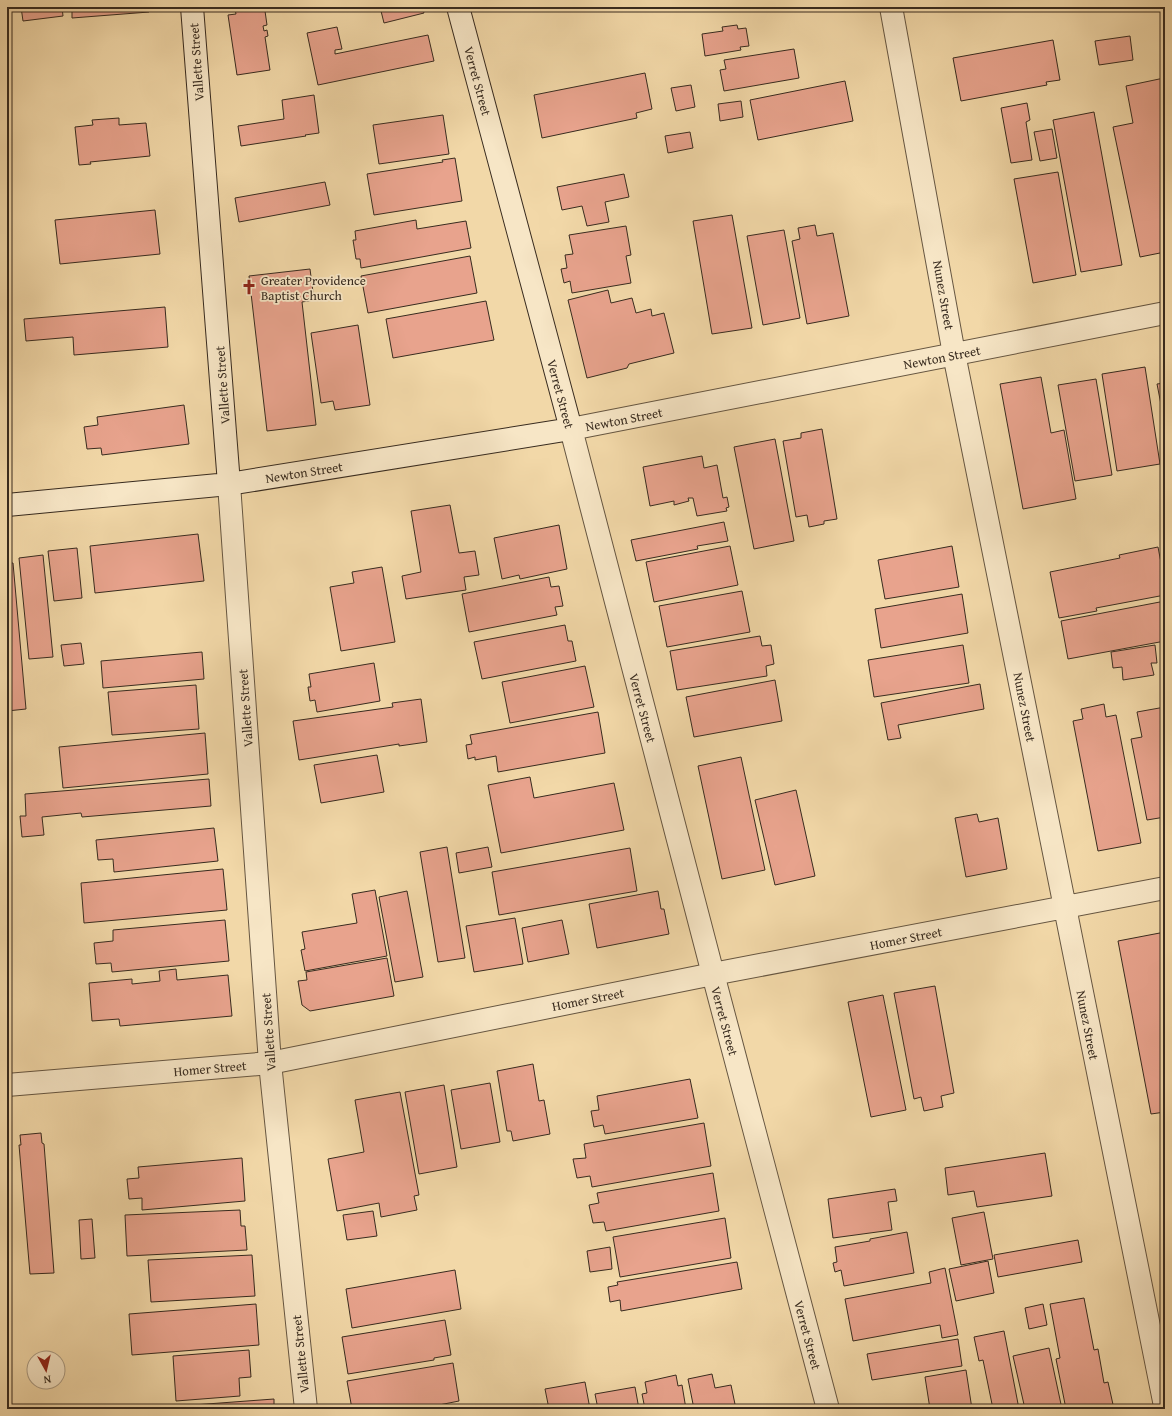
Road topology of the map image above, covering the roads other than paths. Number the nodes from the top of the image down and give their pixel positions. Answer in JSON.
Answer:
{"nodes":[{"id":1,"x":192,"y":7,"type":"edge"},
{"id":2,"x":458,"y":7,"type":"edge"},
{"id":3,"x":891,"y":7,"type":"edge"},
{"id":4,"x":1165,"y":313,"type":"edge"},
{"id":5,"x":954,"y":354,"type":"junction"},
{"id":6,"x":571,"y":429,"type":"junction"},
{"id":7,"x":229,"y":484,"type":"junction"},
{"id":8,"x":7,"y":505,"type":"edge"},
{"id":9,"x":1165,"y":888,"type":"edge"},
{"id":10,"x":1064,"y":908,"type":"junction"},
{"id":11,"x":713,"y":974,"type":"junction"},
{"id":12,"x":270,"y":1063,"type":"junction"},
{"id":13,"x":7,"y":1085,"type":"edge"},
{"id":14,"x":1165,"y":1406,"type":"edge"},
{"id":15,"x":306,"y":1409,"type":"edge"},
{"id":16,"x":828,"y":1409,"type":"edge"}],
"edges":[{"from":1,"to":7,"type":"street","name":"Vallette Street"},
{"from":2,"to":6,"type":"street","name":"Verret Street"},
{"from":3,"to":5,"type":"street","name":"Nunez Street"},
{"from":4,"to":5,"type":"street","name":"Newton Street"},
{"from":5,"to":6,"type":"street","name":"Newton Street"},
{"from":5,"to":10,"type":"street","name":"Nunez Street"},
{"from":6,"to":7,"type":"street","name":"Newton Street"},
{"from":6,"to":11,"type":"street","name":"Verret Street"},
{"from":7,"to":8,"type":"street","name":"Newton Street"},
{"from":7,"to":12,"type":"street","name":"Vallette Street"},
{"from":9,"to":10,"type":"street","name":"Homer Street"},
{"from":10,"to":11,"type":"street","name":"Homer Street"},
{"from":10,"to":14,"type":"street","name":"Nunez Street"},
{"from":11,"to":12,"type":"street","name":"Homer Street"},
{"from":11,"to":16,"type":"street","name":"Verret Street"},
{"from":12,"to":13,"type":"street","name":"Homer Street"},
{"from":12,"to":15,"type":"street","name":"Vallette Street"}]}
